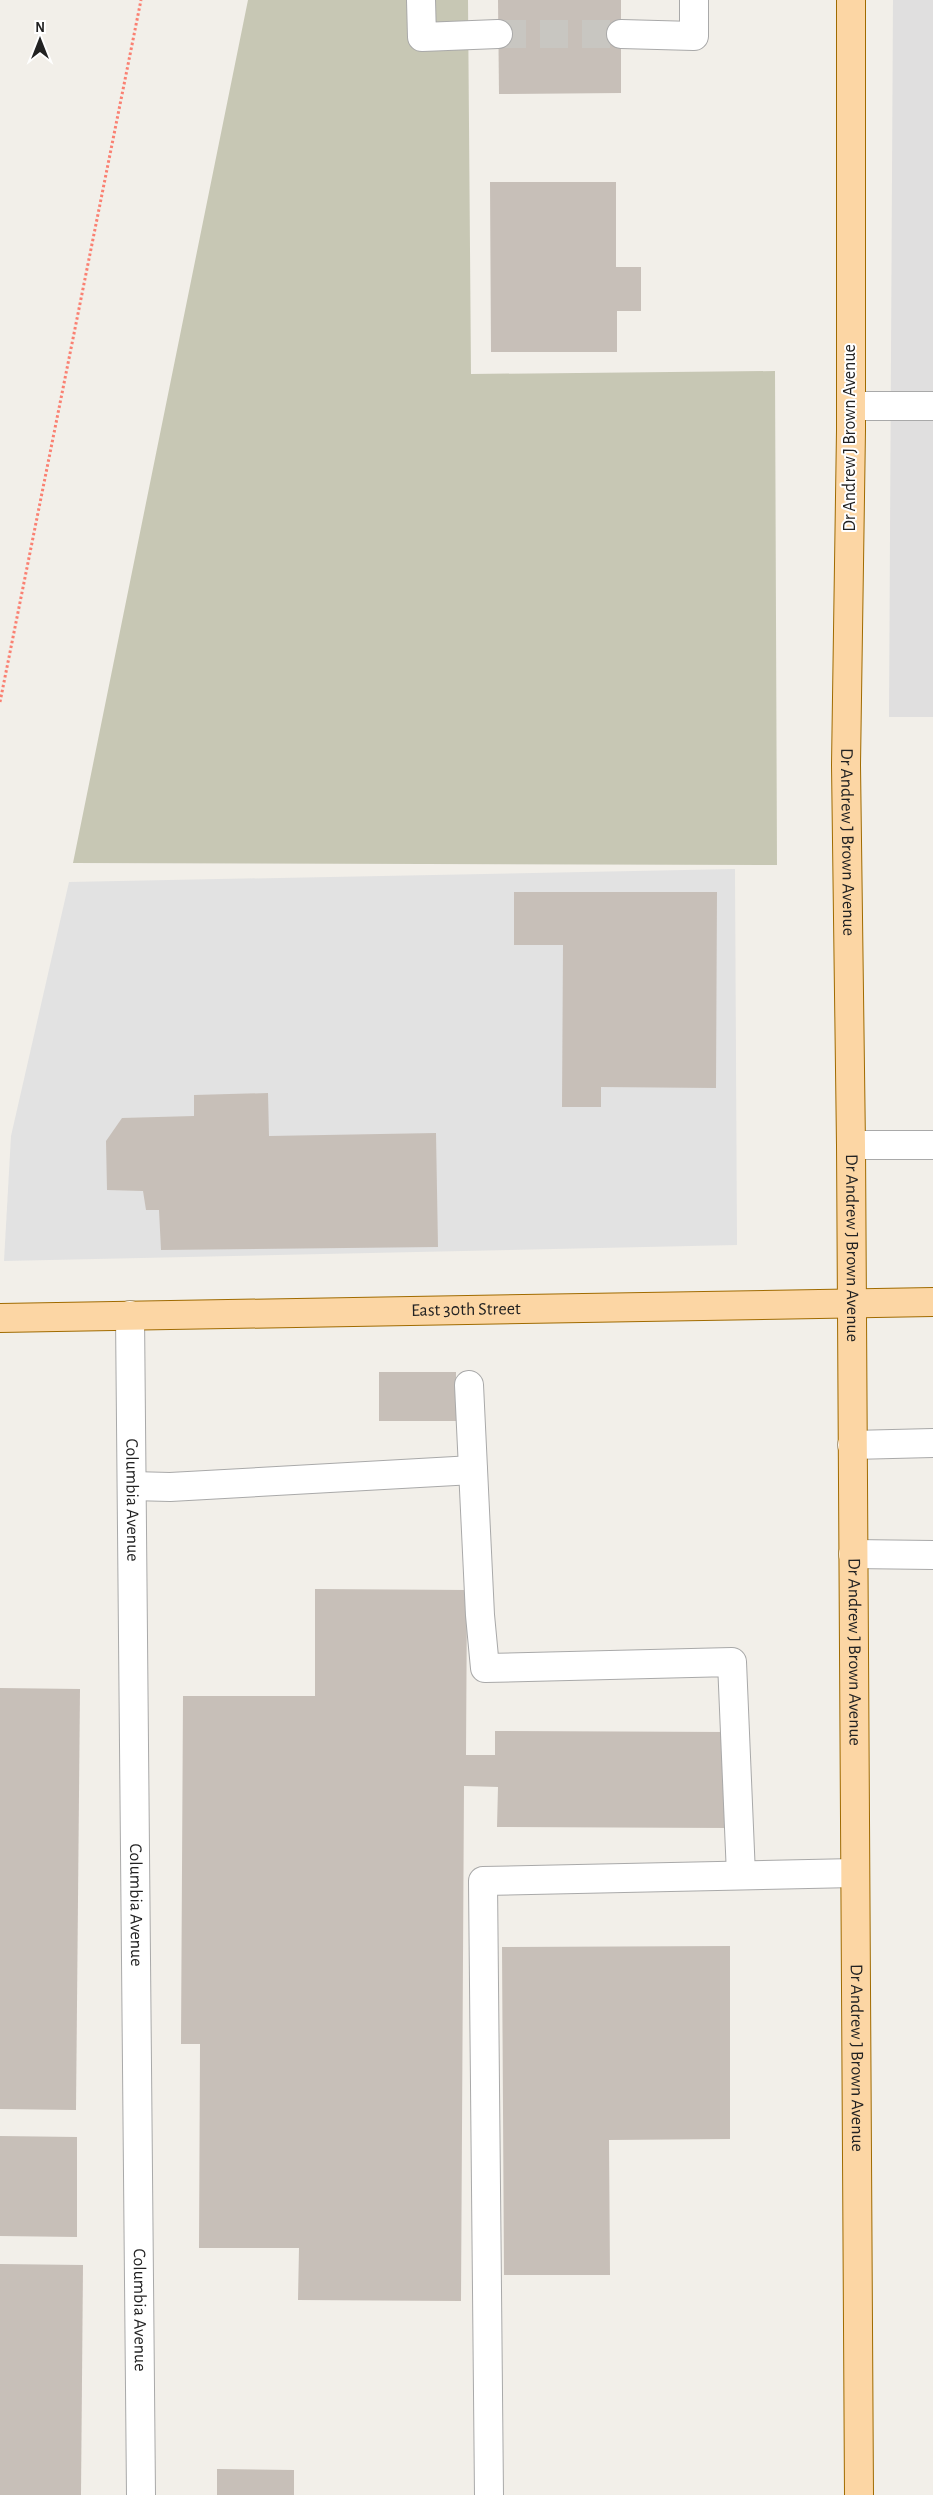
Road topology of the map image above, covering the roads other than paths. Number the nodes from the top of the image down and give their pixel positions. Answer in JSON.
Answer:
{"nodes":[{"id":1,"x":421,"y":0,"type":"edge"},
{"id":2,"x":694,"y":0,"type":"edge"},
{"id":3,"x":851,"y":0,"type":"edge"},
{"id":4,"x":498,"y":34,"type":"tunnel mouth"},
{"id":5,"x":621,"y":34,"type":"tunnel mouth"},
{"id":6,"x":851,"y":406,"type":"junction"},
{"id":7,"x":933,"y":406,"type":"edge"},
{"id":8,"x":851,"y":1146,"type":"junction"},
{"id":9,"x":933,"y":1146,"type":"edge"},
{"id":10,"x":933,"y":1302,"type":"edge"},
{"id":11,"x":851,"y":1303,"type":"junction"},
{"id":12,"x":130,"y":1315,"type":"junction"},
{"id":13,"x":0,"y":1318,"type":"edge"},
{"id":14,"x":469,"y":1385,"type":"dead end"},
{"id":15,"x":933,"y":1443,"type":"edge"},
{"id":16,"x":852,"y":1445,"type":"junction"},
{"id":17,"x":473,"y":1470,"type":"junction"},
{"id":18,"x":132,"y":1486,"type":"junction"},
{"id":19,"x":853,"y":1554,"type":"junction"},
{"id":20,"x":933,"y":1555,"type":"edge"},
{"id":21,"x":855,"y":1873,"type":"junction"},
{"id":22,"x":741,"y":1875,"type":"junction"},
{"id":23,"x":141,"y":2495,"type":"edge"},
{"id":24,"x":489,"y":2495,"type":"edge"},
{"id":25,"x":859,"y":2495,"type":"edge"}],
"edges":[{"from":1,"to":4,"type":"street"},
{"from":2,"to":5,"type":"street"},
{"from":3,"to":6,"type":"main road","name":"Dr Andrew J Brown Avenue"},
{"from":6,"to":7,"type":"street"},
{"from":6,"to":8,"type":"main road","name":"Dr Andrew J Brown Avenue"},
{"from":8,"to":9,"type":"street"},
{"from":8,"to":11,"type":"main road","name":"Dr Andrew J Brown Avenue"},
{"from":10,"to":11,"type":"main road","name":"East 30th Street"},
{"from":11,"to":12,"type":"main road","name":"East 30th Street"},
{"from":11,"to":16,"type":"main road","name":"Dr Andrew J Brown Avenue"},
{"from":12,"to":13,"type":"main road","name":"East 30th Street"},
{"from":12,"to":18,"type":"street","name":"Columbia Avenue"},
{"from":14,"to":17,"type":"street"},
{"from":15,"to":16,"type":"street"},
{"from":16,"to":19,"type":"main road","name":"Dr Andrew J Brown Avenue"},
{"from":17,"to":18,"type":"street"},
{"from":17,"to":22,"type":"street"},
{"from":18,"to":23,"type":"street","name":"Columbia Avenue"},
{"from":19,"to":20,"type":"street"},
{"from":19,"to":21,"type":"main road","name":"Dr Andrew J Brown Avenue"},
{"from":21,"to":22,"type":"street"},
{"from":21,"to":25,"type":"main road","name":"Dr Andrew J Brown Avenue"},
{"from":22,"to":24,"type":"street"}]}
